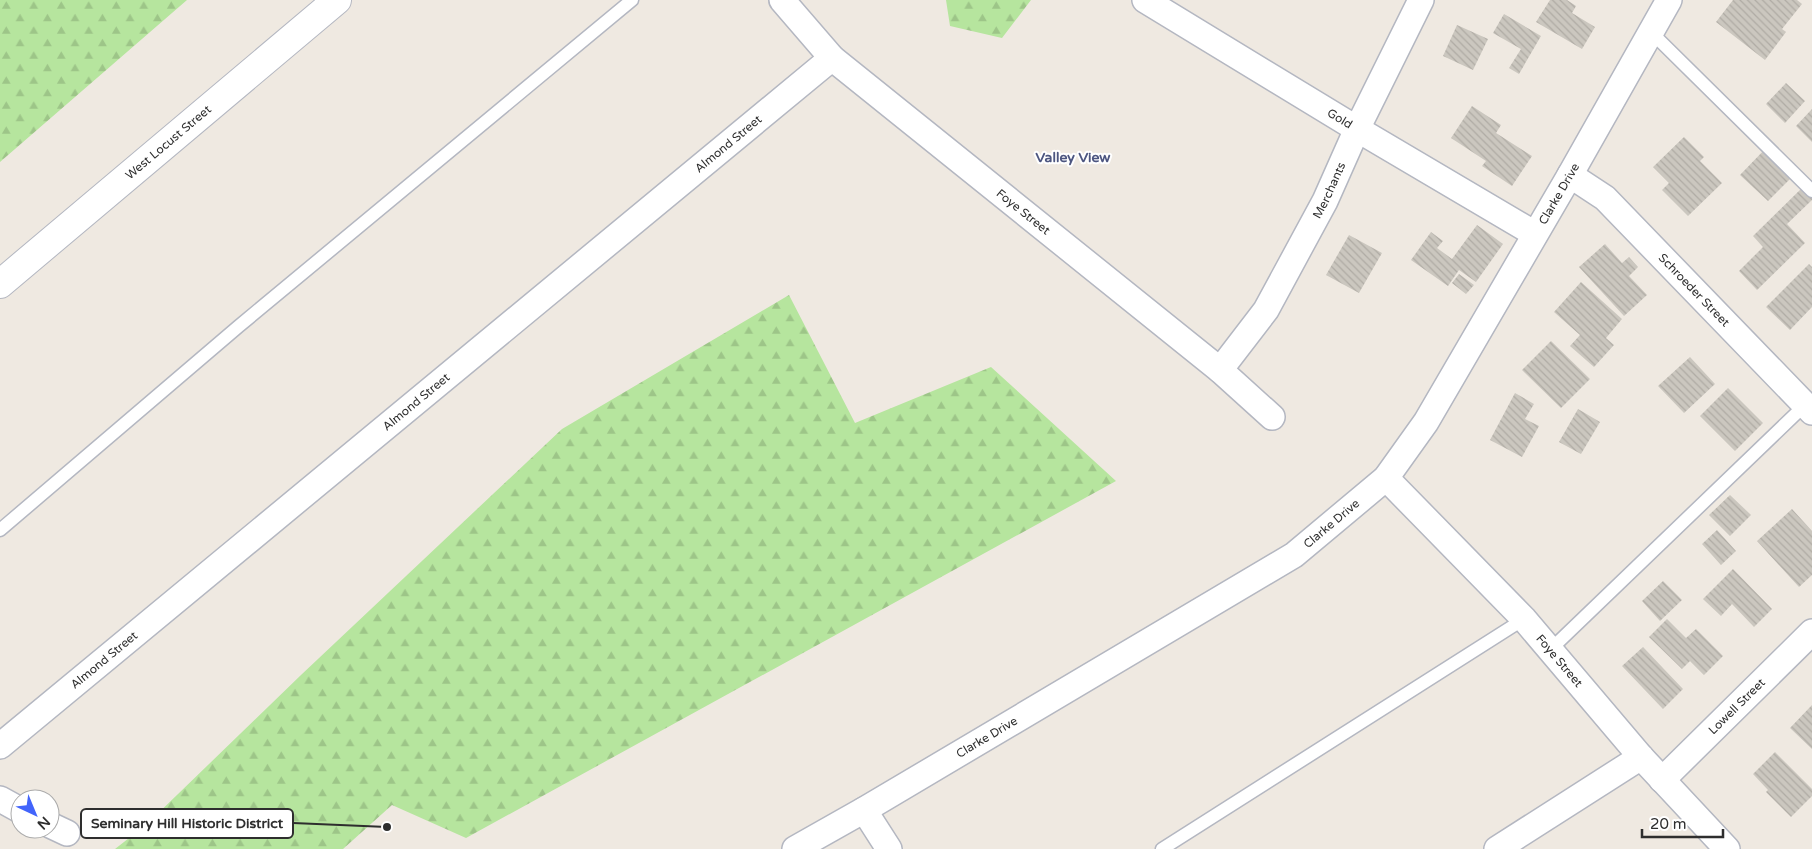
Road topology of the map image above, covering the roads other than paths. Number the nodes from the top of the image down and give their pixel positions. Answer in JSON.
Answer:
{"nodes":[{"id":1,"x":337,"y":0,"type":"edge"},
{"id":2,"x":632,"y":0,"type":"edge"},
{"id":3,"x":782,"y":0,"type":"edge"},
{"id":4,"x":1145,"y":0,"type":"edge"},
{"id":5,"x":1421,"y":0,"type":"edge"},
{"id":6,"x":1669,"y":0,"type":"edge"},
{"id":7,"x":1651,"y":32,"type":"junction"},
{"id":8,"x":832,"y":58,"type":"junction"},
{"id":9,"x":1357,"y":129,"type":"junction"},
{"id":10,"x":1570,"y":175,"type":"junction"},
{"id":11,"x":1812,"y":190,"type":"edge"},
{"id":12,"x":1535,"y":234,"type":"junction"},
{"id":13,"x":0,"y":284,"type":"edge"},
{"id":14,"x":1220,"y":370,"type":"junction"},
{"id":15,"x":1809,"y":408,"type":"edge"},
{"id":16,"x":1272,"y":417,"type":"dead end"},
{"id":17,"x":1386,"y":478,"type":"junction"},
{"id":18,"x":0,"y":530,"type":"edge"},
{"id":19,"x":1524,"y":619,"type":"junction"},
{"id":20,"x":1812,"y":632,"type":"edge"},
{"id":21,"x":1550,"y":650,"type":"junction"},
{"id":22,"x":0,"y":746,"type":"edge"},
{"id":23,"x":1641,"y":757,"type":"junction"},
{"id":24,"x":1662,"y":780,"type":"junction"},
{"id":25,"x":864,"y":810,"type":"junction"},
{"id":26,"x":795,"y":849,"type":"edge"},
{"id":27,"x":890,"y":849,"type":"edge"},
{"id":28,"x":1162,"y":849,"type":"edge"},
{"id":29,"x":1498,"y":849,"type":"edge"},
{"id":30,"x":1726,"y":849,"type":"edge"}],
"edges":[{"from":1,"to":13,"type":"street","name":"West Locust Street"},
{"from":2,"to":18,"type":"lane"},
{"from":3,"to":8,"type":"street","name":"Foye Street"},
{"from":4,"to":9,"type":"street","name":"Gold"},
{"from":5,"to":9,"type":"street","name":"Merchants"},
{"from":6,"to":7,"type":"street","name":"Clarke Drive"},
{"from":7,"to":10,"type":"street","name":"Clarke Drive"},
{"from":7,"to":11,"type":"lane"},
{"from":8,"to":14,"type":"street","name":"Foye Street"},
{"from":8,"to":22,"type":"street","name":"Almond Street"},
{"from":9,"to":12,"type":"street","name":"Gold"},
{"from":9,"to":14,"type":"street","name":"Merchants"},
{"from":10,"to":12,"type":"street","name":"Clarke Drive"},
{"from":10,"to":15,"type":"street","name":"Schroeder Street"},
{"from":12,"to":17,"type":"street","name":"Clarke Drive"},
{"from":14,"to":16,"type":"street","name":"Foye Street"},
{"from":15,"to":21,"type":"lane"},
{"from":17,"to":19,"type":"street","name":"Foye Street"},
{"from":17,"to":25,"type":"street","name":"Clarke Drive"},
{"from":19,"to":21,"type":"street","name":"Foye Street"},
{"from":19,"to":28,"type":"lane"},
{"from":20,"to":24,"type":"street","name":"Lowell Street"},
{"from":21,"to":23,"type":"street","name":"Foye Street"},
{"from":23,"to":24,"type":"street","name":"Foye Street"},
{"from":23,"to":29,"type":"street"},
{"from":24,"to":30,"type":"street","name":"Foye Street"},
{"from":25,"to":26,"type":"street","name":"Clarke Drive"},
{"from":25,"to":27,"type":"street"}]}
